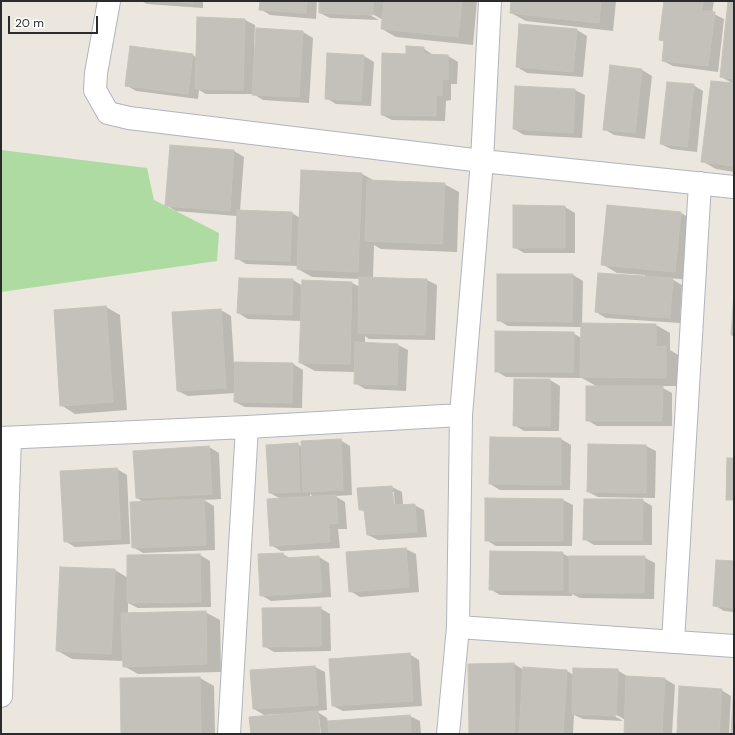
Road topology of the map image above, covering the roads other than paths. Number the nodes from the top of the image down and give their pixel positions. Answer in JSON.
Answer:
{"nodes":[{"id":1,"x":109,"y":1,"type":"edge"},
{"id":2,"x":490,"y":1,"type":"edge"},
{"id":3,"x":482,"y":160,"type":"junction"},
{"id":4,"x":700,"y":183,"type":"junction"},
{"id":5,"x":734,"y":187,"type":"edge"},
{"id":6,"x":461,"y":415,"type":"junction"},
{"id":7,"x":247,"y":427,"type":"junction"},
{"id":8,"x":6,"y":438,"type":"edge"},
{"id":9,"x":458,"y":627,"type":"junction"},
{"id":10,"x":673,"y":642,"type":"junction"},
{"id":11,"x":734,"y":646,"type":"edge"},
{"id":12,"x":1,"y":696,"type":"edge"},
{"id":13,"x":229,"y":734,"type":"edge"},
{"id":14,"x":448,"y":734,"type":"edge"}],
"edges":[{"from":1,"to":3,"type":"street"},
{"from":2,"to":3,"type":"street"},
{"from":3,"to":4,"type":"street"},
{"from":3,"to":6,"type":"street"},
{"from":4,"to":5,"type":"street"},
{"from":4,"to":10,"type":"street"},
{"from":6,"to":7,"type":"street"},
{"from":6,"to":9,"type":"street"},
{"from":7,"to":8,"type":"street"},
{"from":7,"to":13,"type":"street"},
{"from":8,"to":12,"type":"street"},
{"from":9,"to":10,"type":"street"},
{"from":9,"to":14,"type":"street"},
{"from":10,"to":11,"type":"street"}]}
